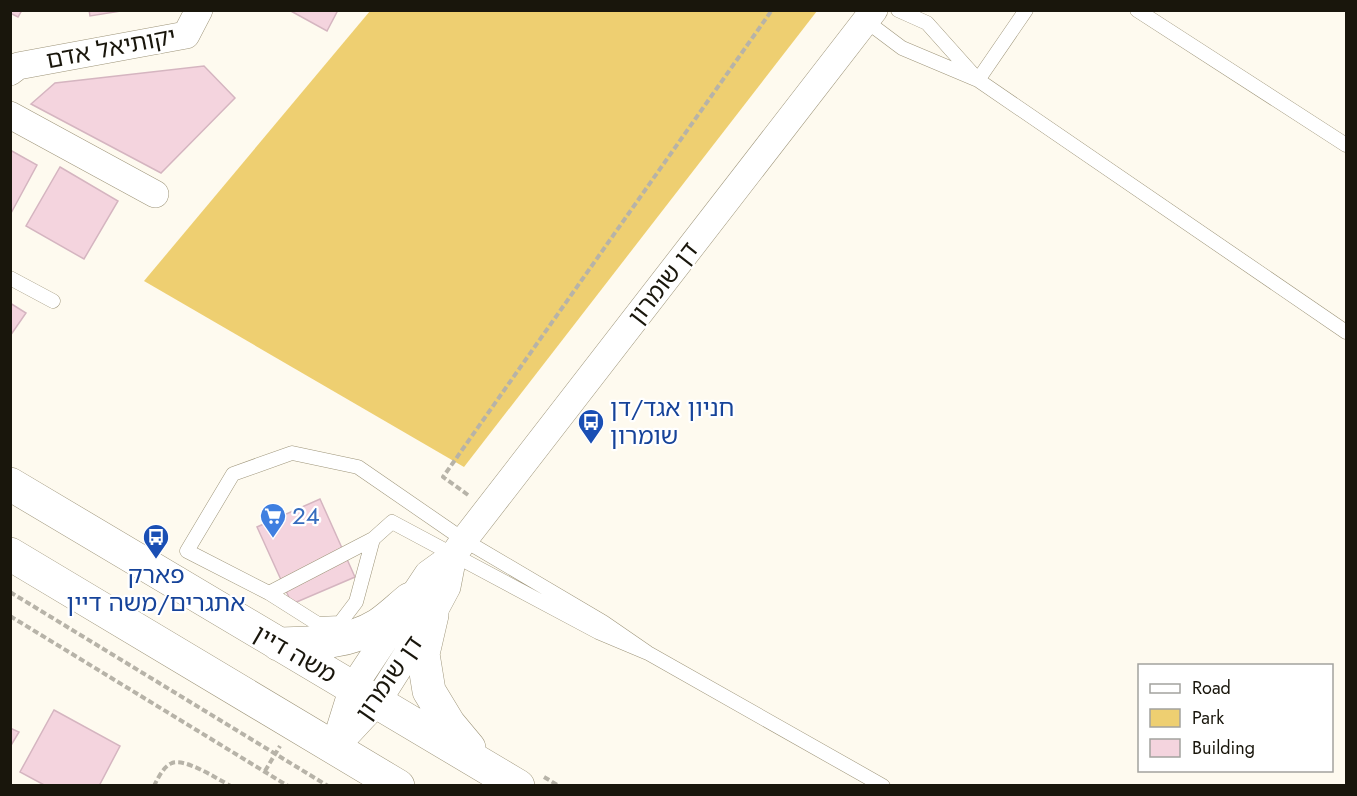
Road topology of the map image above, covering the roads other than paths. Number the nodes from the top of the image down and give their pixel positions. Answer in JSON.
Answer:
{"nodes":[{"id":1,"x":199,"y":10,"type":"edge"},
{"id":2,"x":898,"y":10,"type":"edge"},
{"id":3,"x":1026,"y":10,"type":"edge"},
{"id":4,"x":1137,"y":10,"type":"edge"},
{"id":5,"x":870,"y":16,"type":"edge"},
{"id":6,"x":10,"y":72,"type":"edge"},
{"id":7,"x":978,"y":80,"type":"junction"},
{"id":8,"x":10,"y":115,"type":"edge"},
{"id":9,"x":1347,"y":145,"type":"edge"},
{"id":10,"x":155,"y":194,"type":"dead end"},
{"id":11,"x":10,"y":278,"type":"edge"},
{"id":12,"x":53,"y":301,"type":"dead end"},
{"id":13,"x":1347,"y":332,"type":"edge"},
{"id":14,"x":10,"y":484,"type":"edge"},
{"id":15,"x":373,"y":539,"type":"junction"},
{"id":16,"x":458,"y":548,"type":"junction"},
{"id":17,"x":10,"y":554,"type":"edge"},
{"id":18,"x":269,"y":593,"type":"junction"},
{"id":19,"x":421,"y":607,"type":"junction"},
{"id":20,"x":278,"y":644,"type":"junction"},
{"id":21,"x":648,"y":653,"type":"junction"},
{"id":22,"x":365,"y":695,"type":"junction"},
{"id":23,"x":334,"y":748,"type":"junction"},
{"id":24,"x":481,"y":763,"type":"junction"},
{"id":25,"x":529,"y":780,"type":"edge"},
{"id":26,"x":398,"y":786,"type":"edge"},
{"id":27,"x":883,"y":786,"type":"edge"}],
"edges":[{"from":1,"to":6,"type":"street","name":"יקותיאל אדם"},
{"from":2,"to":7,"type":"lane"},
{"from":3,"to":7,"type":"lane"},
{"from":4,"to":9,"type":"lane"},
{"from":5,"to":7,"type":"lane"},
{"from":5,"to":16,"type":"street","name":"דן שומרון"},
{"from":7,"to":13,"type":"lane"},
{"from":8,"to":10,"type":"street"},
{"from":11,"to":12,"type":"lane"},
{"from":14,"to":20,"type":"main road","name":"משה דיין"},
{"from":15,"to":16,"type":"lane"},
{"from":15,"to":18,"type":"lane"},
{"from":15,"to":18,"type":"lane"},
{"from":16,"to":18,"type":"lane"},
{"from":16,"to":19,"type":"street","name":"דן שומרון"},
{"from":16,"to":21,"type":"lane"},
{"from":16,"to":21,"type":"lane"},
{"from":17,"to":23,"type":"main road"},
{"from":19,"to":20,"type":"main road"},
{"from":19,"to":22,"type":"street","name":"דן שומרון"},
{"from":19,"to":24,"type":"main road"},
{"from":20,"to":22,"type":"main road","name":"משה דיין"},
{"from":21,"to":27,"type":"lane"},
{"from":22,"to":23,"type":"street","name":"דן שומרון"},
{"from":22,"to":24,"type":"main road","name":"משה דיין"},
{"from":23,"to":26,"type":"main road"},
{"from":24,"to":25,"type":"main road","name":"משה דיין"}]}
